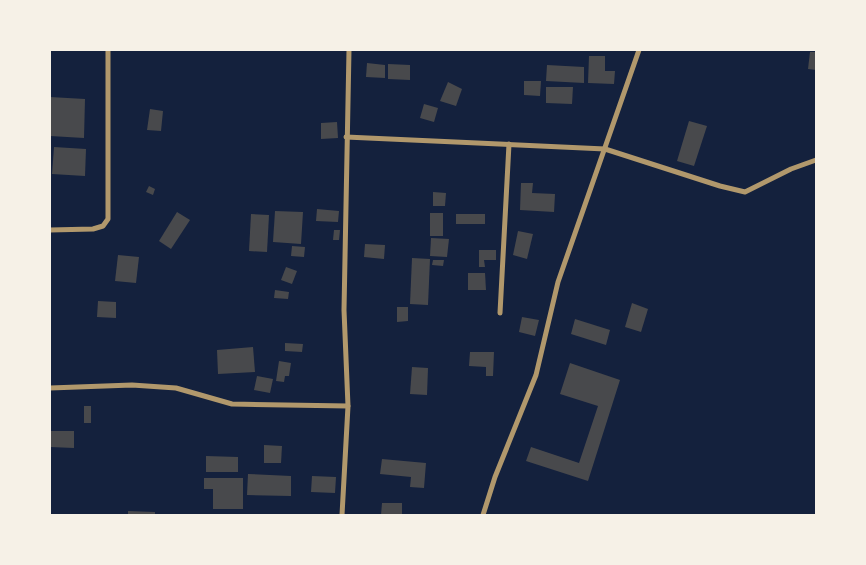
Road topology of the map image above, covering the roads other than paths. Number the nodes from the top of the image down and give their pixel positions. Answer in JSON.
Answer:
{"nodes":[{"id":1,"x":108,"y":50,"type":"edge"},
{"id":2,"x":349,"y":50,"type":"edge"},
{"id":3,"x":639,"y":50,"type":"edge"},
{"id":4,"x":346,"y":137,"type":"junction"},
{"id":5,"x":509,"y":144,"type":"junction"},
{"id":6,"x":605,"y":149,"type":"junction"},
{"id":7,"x":816,"y":160,"type":"edge"},
{"id":8,"x":50,"y":230,"type":"edge"},
{"id":9,"x":500,"y":313,"type":"dead end"},
{"id":10,"x":50,"y":388,"type":"edge"},
{"id":11,"x":348,"y":406,"type":"junction"},
{"id":12,"x":342,"y":515,"type":"edge"},
{"id":13,"x":483,"y":515,"type":"edge"}],
"edges":[{"from":1,"to":8,"type":"street"},
{"from":2,"to":4,"type":"street"},
{"from":3,"to":6,"type":"street"},
{"from":4,"to":5,"type":"street"},
{"from":4,"to":11,"type":"street"},
{"from":5,"to":6,"type":"street"},
{"from":5,"to":9,"type":"street"},
{"from":6,"to":7,"type":"street"},
{"from":6,"to":13,"type":"street"},
{"from":10,"to":11,"type":"street"},
{"from":11,"to":12,"type":"street"}]}
